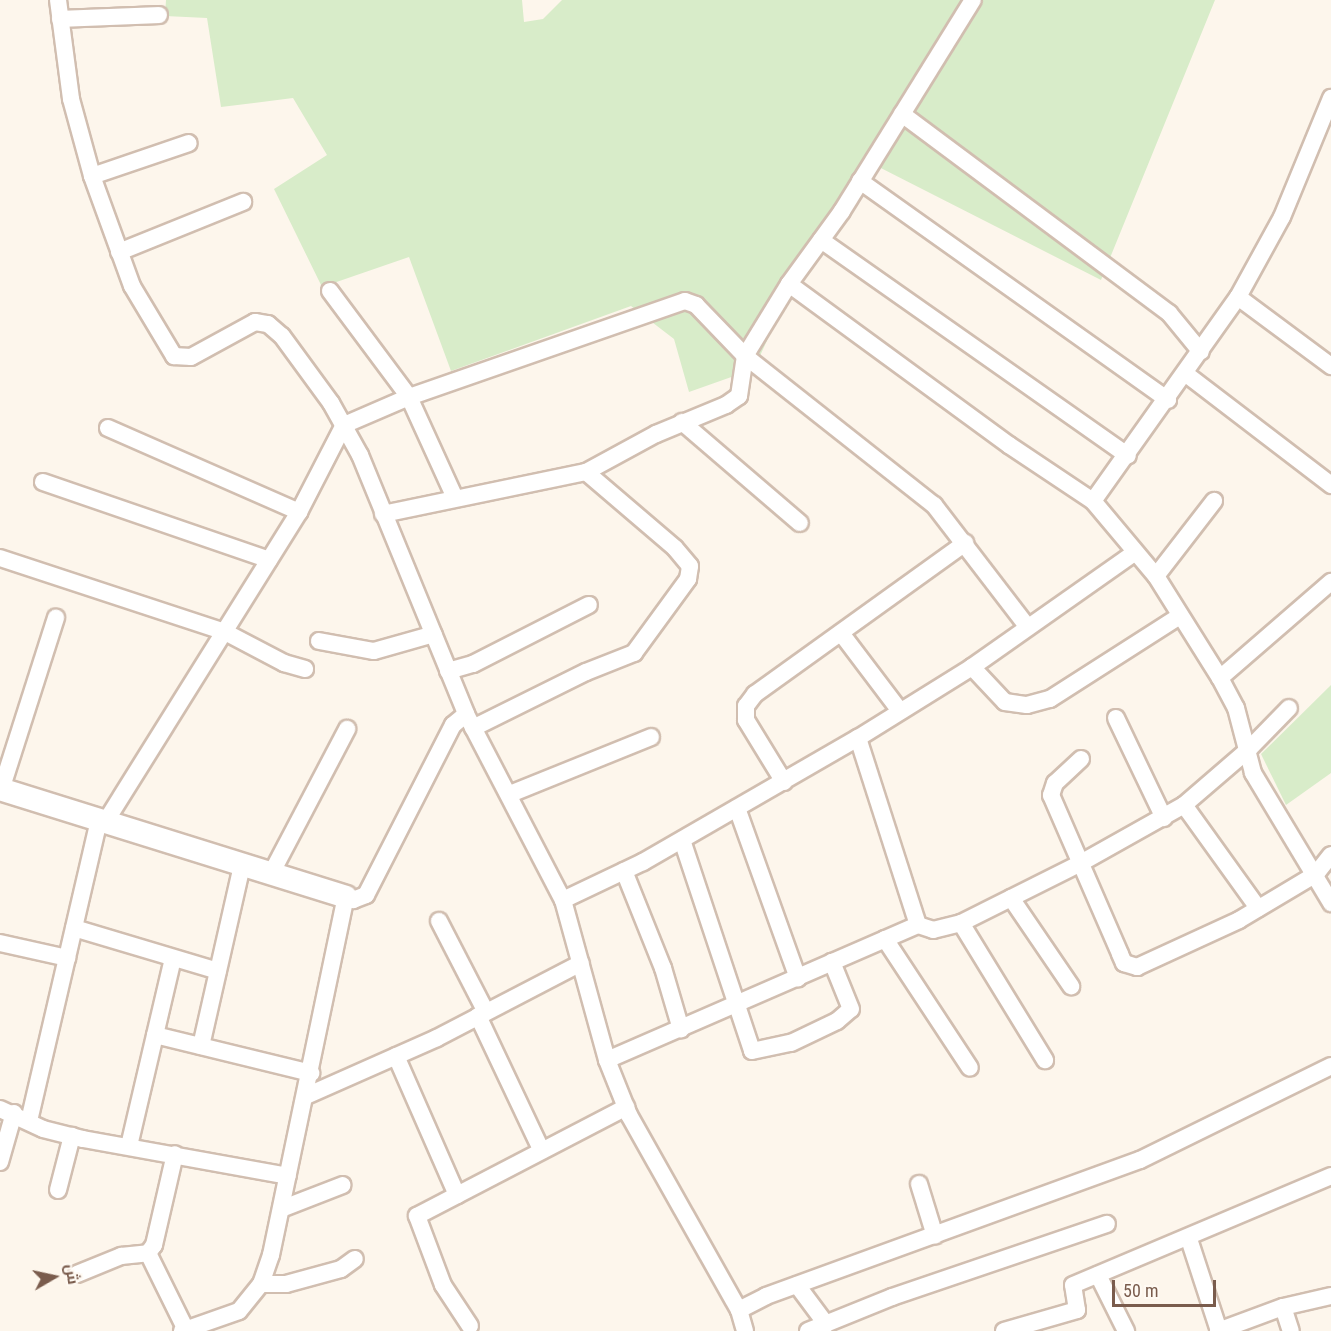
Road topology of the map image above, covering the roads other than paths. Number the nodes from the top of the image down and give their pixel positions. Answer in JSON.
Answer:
{"nodes":[{"id":1,"x":58,"y":0,"type":"edge"},
{"id":2,"x":973,"y":0,"type":"edge"},
{"id":3,"x":159,"y":15,"type":"dead end"},
{"id":4,"x":60,"y":19,"type":"junction"},
{"id":5,"x":1331,"y":98,"type":"edge"},
{"id":6,"x":902,"y":114,"type":"junction"},
{"id":7,"x":189,"y":143,"type":"dead end"},
{"id":8,"x":92,"y":176,"type":"junction"},
{"id":9,"x":860,"y":181,"type":"junction"},
{"id":10,"x":243,"y":202,"type":"dead end"},
{"id":11,"x":821,"y":240,"type":"junction"},
{"id":12,"x":119,"y":252,"type":"junction"},
{"id":13,"x":789,"y":284,"type":"junction"},
{"id":14,"x":330,"y":291,"type":"dead end"},
{"id":15,"x":1238,"y":297,"type":"junction"},
{"id":16,"x":1201,"y":352,"type":"junction"},
{"id":17,"x":745,"y":356,"type":"junction"},
{"id":18,"x":1331,"y":366,"type":"edge"},
{"id":19,"x":1186,"y":374,"type":"junction"},
{"id":20,"x":409,"y":397,"type":"junction"},
{"id":21,"x":1168,"y":400,"type":"junction"},
{"id":22,"x":682,"y":422,"type":"junction"},
{"id":23,"x":344,"y":425,"type":"junction"},
{"id":24,"x":108,"y":428,"type":"dead end"},
{"id":25,"x":1128,"y":456,"type":"junction"},
{"id":26,"x":586,"y":472,"type":"junction"},
{"id":27,"x":43,"y":482,"type":"dead end"},
{"id":28,"x":1331,"y":485,"type":"edge"},
{"id":29,"x":455,"y":498,"type":"junction"},
{"id":30,"x":1093,"y":501,"type":"junction"},
{"id":31,"x":1214,"y":501,"type":"dead end"},
{"id":32,"x":299,"y":512,"type":"junction"},
{"id":33,"x":383,"y":514,"type":"junction"},
{"id":34,"x":800,"y":523,"type":"dead end"},
{"id":35,"x":964,"y":543,"type":"junction"},
{"id":36,"x":1134,"y":553,"type":"junction"},
{"id":37,"x":0,"y":558,"type":"edge"},
{"id":38,"x":269,"y":560,"type":"junction"},
{"id":39,"x":1156,"y":576,"type":"junction"},
{"id":40,"x":1331,"y":582,"type":"edge"},
{"id":41,"x":589,"y":605,"type":"dead end"},
{"id":42,"x":1180,"y":616,"type":"junction"},
{"id":43,"x":56,"y":618,"type":"dead end"},
{"id":44,"x":1027,"y":626,"type":"junction"},
{"id":45,"x":225,"y":632,"type":"junction"},
{"id":46,"x":841,"y":633,"type":"junction"},
{"id":47,"x":434,"y":634,"type":"junction"},
{"id":48,"x":319,"y":640,"type":"dead end"},
{"id":49,"x":972,"y":668,"type":"junction"},
{"id":50,"x":305,"y":669,"type":"dead end"},
{"id":51,"x":448,"y":671,"type":"junction"},
{"id":52,"x":1220,"y":678,"type":"junction"},
{"id":53,"x":1289,"y":708,"type":"dead end"},
{"id":54,"x":900,"y":711,"type":"junction"},
{"id":55,"x":1116,"y":718,"type":"dead end"},
{"id":56,"x":470,"y":721,"type":"junction"},
{"id":57,"x":347,"y":729,"type":"dead end"},
{"id":58,"x":651,"y":737,"type":"dead end"},
{"id":59,"x":858,"y":738,"type":"junction"},
{"id":60,"x":1249,"y":749,"type":"junction"},
{"id":61,"x":1081,"y":759,"type":"dead end"},
{"id":62,"x":784,"y":782,"type":"junction"},
{"id":63,"x":0,"y":790,"type":"edge"},
{"id":64,"x":510,"y":794,"type":"junction"},
{"id":65,"x":1184,"y":805,"type":"junction"},
{"id":66,"x":737,"y":808,"type":"junction"},
{"id":67,"x":1164,"y":818,"type":"junction"},
{"id":68,"x":102,"y":820,"type":"junction"},
{"id":69,"x":682,"y":840,"type":"junction"},
{"id":70,"x":1331,"y":855,"type":"edge"},
{"id":71,"x":1079,"y":864,"type":"junction"},
{"id":72,"x":243,"y":865,"type":"junction"},
{"id":73,"x":624,"y":871,"type":"junction"},
{"id":74,"x":272,"y":874,"type":"junction"},
{"id":75,"x":1316,"y":874,"type":"junction"},
{"id":76,"x":346,"y":897,"type":"junction"},
{"id":77,"x":1011,"y":898,"type":"junction"},
{"id":78,"x":563,"y":900,"type":"junction"},
{"id":79,"x":1331,"y":903,"type":"edge"},
{"id":80,"x":1258,"y":908,"type":"junction"},
{"id":81,"x":439,"y":921,"type":"dead end"},
{"id":82,"x":961,"y":923,"type":"junction"},
{"id":83,"x":918,"y":925,"type":"junction"},
{"id":84,"x":74,"y":928,"type":"junction"},
{"id":85,"x":885,"y":939,"type":"junction"},
{"id":86,"x":0,"y":943,"type":"edge"},
{"id":87,"x":67,"y":958,"type":"junction"},
{"id":88,"x":173,"y":959,"type":"junction"},
{"id":89,"x":832,"y":962,"type":"junction"},
{"id":90,"x":581,"y":963,"type":"junction"},
{"id":91,"x":218,"y":971,"type":"junction"},
{"id":92,"x":798,"y":978,"type":"junction"},
{"id":93,"x":1071,"y":986,"type":"dead end"},
{"id":94,"x":736,"y":1005,"type":"junction"},
{"id":95,"x":482,"y":1014,"type":"junction"},
{"id":96,"x":681,"y":1029,"type":"junction"},
{"id":97,"x":155,"y":1035,"type":"junction"},
{"id":98,"x":201,"y":1046,"type":"junction"},
{"id":99,"x":396,"y":1056,"type":"junction"},
{"id":100,"x":607,"y":1059,"type":"junction"},
{"id":101,"x":1045,"y":1060,"type":"dead end"},
{"id":102,"x":1331,"y":1066,"type":"edge"},
{"id":103,"x":970,"y":1068,"type":"dead end"},
{"id":104,"x":311,"y":1073,"type":"junction"},
{"id":105,"x":306,"y":1096,"type":"junction"},
{"id":106,"x":626,"y":1107,"type":"junction"},
{"id":107,"x":15,"y":1114,"type":"edge"},
{"id":108,"x":72,"y":1136,"type":"junction"},
{"id":109,"x":129,"y":1146,"type":"junction"},
{"id":110,"x":541,"y":1149,"type":"junction"},
{"id":111,"x":175,"y":1154,"type":"junction"},
{"id":112,"x":0,"y":1162,"type":"edge"},
{"id":113,"x":288,"y":1176,"type":"junction"},
{"id":114,"x":1331,"y":1176,"type":"edge"},
{"id":115,"x":919,"y":1184,"type":"dead end"},
{"id":116,"x":343,"y":1185,"type":"dead end"},
{"id":117,"x":58,"y":1190,"type":"dead end"},
{"id":118,"x":457,"y":1195,"type":"junction"},
{"id":119,"x":281,"y":1209,"type":"junction"},
{"id":120,"x":1107,"y":1224,"type":"dead end"},
{"id":121,"x":935,"y":1236,"type":"junction"},
{"id":122,"x":1189,"y":1239,"type":"junction"},
{"id":123,"x":148,"y":1253,"type":"junction"},
{"id":124,"x":355,"y":1259,"type":"dead end"},
{"id":125,"x":77,"y":1274,"type":"dead end"},
{"id":126,"x":1098,"y":1275,"type":"junction"},
{"id":127,"x":261,"y":1284,"type":"junction"},
{"id":128,"x":797,"y":1285,"type":"junction"},
{"id":129,"x":1331,"y":1296,"type":"edge"},
{"id":130,"x":1283,"y":1307,"type":"junction"},
{"id":131,"x":739,"y":1310,"type":"junction"},
{"id":132,"x":826,"y":1324,"type":"junction"},
{"id":133,"x":470,"y":1326,"type":"dead end"},
{"id":134,"x":184,"y":1330,"type":"edge"},
{"id":135,"x":745,"y":1331,"type":"edge"},
{"id":136,"x":808,"y":1331,"type":"edge"},
{"id":137,"x":1004,"y":1331,"type":"edge"},
{"id":138,"x":1126,"y":1331,"type":"edge"},
{"id":139,"x":1218,"y":1331,"type":"edge"},
{"id":140,"x":1291,"y":1331,"type":"edge"}],
"edges":[{"from":1,"to":4,"type":"street"},
{"from":2,"to":6,"type":"street"},
{"from":3,"to":4,"type":"street"},
{"from":4,"to":8,"type":"street"},
{"from":5,"to":15,"type":"street"},
{"from":6,"to":9,"type":"street"},
{"from":6,"to":16,"type":"street"},
{"from":7,"to":8,"type":"street"},
{"from":8,"to":12,"type":"street"},
{"from":9,"to":11,"type":"street"},
{"from":9,"to":21,"type":"street"},
{"from":10,"to":12,"type":"street"},
{"from":11,"to":13,"type":"street"},
{"from":11,"to":25,"type":"street"},
{"from":12,"to":23,"type":"street"},
{"from":13,"to":17,"type":"street"},
{"from":13,"to":30,"type":"street"},
{"from":14,"to":20,"type":"street"},
{"from":15,"to":16,"type":"street"},
{"from":15,"to":18,"type":"street"},
{"from":16,"to":19,"type":"street"},
{"from":17,"to":20,"type":"street"},
{"from":17,"to":22,"type":"street"},
{"from":17,"to":35,"type":"street"},
{"from":19,"to":21,"type":"street"},
{"from":19,"to":28,"type":"street"},
{"from":20,"to":23,"type":"street"},
{"from":20,"to":29,"type":"street"},
{"from":21,"to":25,"type":"street"},
{"from":22,"to":26,"type":"street"},
{"from":22,"to":34,"type":"street"},
{"from":23,"to":32,"type":"street"},
{"from":23,"to":33,"type":"street"},
{"from":24,"to":32,"type":"street"},
{"from":25,"to":30,"type":"street"},
{"from":26,"to":29,"type":"street"},
{"from":26,"to":56,"type":"street"},
{"from":27,"to":38,"type":"street"},
{"from":29,"to":33,"type":"street"},
{"from":30,"to":36,"type":"street"},
{"from":31,"to":39,"type":"street"},
{"from":32,"to":38,"type":"street"},
{"from":33,"to":47,"type":"street"},
{"from":35,"to":44,"type":"street"},
{"from":35,"to":46,"type":"street"},
{"from":36,"to":39,"type":"street"},
{"from":36,"to":44,"type":"street"},
{"from":37,"to":45,"type":"street"},
{"from":38,"to":45,"type":"street"},
{"from":39,"to":42,"type":"street"},
{"from":40,"to":52,"type":"street"},
{"from":41,"to":51,"type":"street"},
{"from":42,"to":49,"type":"street"},
{"from":42,"to":52,"type":"street"},
{"from":43,"to":63,"type":"street"},
{"from":44,"to":49,"type":"street"},
{"from":45,"to":50,"type":"street"},
{"from":45,"to":68,"type":"street"},
{"from":46,"to":54,"type":"street"},
{"from":46,"to":62,"type":"street"},
{"from":47,"to":48,"type":"street"},
{"from":47,"to":51,"type":"street"},
{"from":49,"to":54,"type":"street"},
{"from":51,"to":56,"type":"street"},
{"from":52,"to":60,"type":"street"},
{"from":53,"to":60,"type":"street"},
{"from":54,"to":59,"type":"street"},
{"from":55,"to":67,"type":"street"},
{"from":56,"to":64,"type":"street"},
{"from":56,"to":76,"type":"street"},
{"from":57,"to":74,"type":"street"},
{"from":58,"to":64,"type":"street"},
{"from":59,"to":62,"type":"street"},
{"from":59,"to":83,"type":"street"},
{"from":60,"to":65,"type":"street"},
{"from":60,"to":75,"type":"street"},
{"from":61,"to":71,"type":"street"},
{"from":62,"to":66,"type":"street"},
{"from":63,"to":68,"type":"street"},
{"from":64,"to":78,"type":"street"},
{"from":65,"to":67,"type":"street"},
{"from":65,"to":80,"type":"street"},
{"from":66,"to":69,"type":"street"},
{"from":66,"to":92,"type":"street"},
{"from":67,"to":71,"type":"street"},
{"from":68,"to":72,"type":"street"},
{"from":68,"to":84,"type":"street"},
{"from":69,"to":73,"type":"street"},
{"from":69,"to":94,"type":"street"},
{"from":70,"to":75,"type":"street"},
{"from":71,"to":77,"type":"street"},
{"from":71,"to":80,"type":"street"},
{"from":72,"to":74,"type":"street"},
{"from":72,"to":91,"type":"street"},
{"from":73,"to":78,"type":"street"},
{"from":73,"to":96,"type":"street"},
{"from":74,"to":76,"type":"street"},
{"from":75,"to":79,"type":"street"},
{"from":75,"to":80,"type":"street"},
{"from":76,"to":104,"type":"street"},
{"from":77,"to":82,"type":"street"},
{"from":77,"to":93,"type":"street"},
{"from":78,"to":90,"type":"street"},
{"from":81,"to":95,"type":"street"},
{"from":82,"to":83,"type":"street"},
{"from":82,"to":101,"type":"street"},
{"from":83,"to":85,"type":"street"},
{"from":84,"to":87,"type":"street"},
{"from":84,"to":88,"type":"street"},
{"from":85,"to":89,"type":"street"},
{"from":85,"to":103,"type":"street"},
{"from":86,"to":87,"type":"street"},
{"from":87,"to":107,"type":"street"},
{"from":88,"to":91,"type":"street"},
{"from":88,"to":97,"type":"street"},
{"from":89,"to":92,"type":"street"},
{"from":89,"to":94,"type":"street"},
{"from":90,"to":95,"type":"street"},
{"from":90,"to":100,"type":"street"},
{"from":91,"to":98,"type":"street"},
{"from":92,"to":94,"type":"street"},
{"from":94,"to":96,"type":"street"},
{"from":95,"to":99,"type":"street"},
{"from":95,"to":110,"type":"street"},
{"from":96,"to":100,"type":"street"},
{"from":97,"to":98,"type":"street"},
{"from":97,"to":109,"type":"street"},
{"from":98,"to":104,"type":"street"},
{"from":99,"to":105,"type":"street"},
{"from":99,"to":118,"type":"street"},
{"from":100,"to":106,"type":"street"},
{"from":102,"to":121,"type":"street"},
{"from":104,"to":105,"type":"street"},
{"from":105,"to":113,"type":"street"},
{"from":106,"to":110,"type":"street"},
{"from":106,"to":131,"type":"street"},
{"from":107,"to":108,"type":"street"},
{"from":107,"to":112,"type":"street"},
{"from":108,"to":109,"type":"street"},
{"from":108,"to":117,"type":"street"},
{"from":109,"to":111,"type":"street"},
{"from":110,"to":118,"type":"street"},
{"from":111,"to":113,"type":"street"},
{"from":111,"to":123,"type":"street"},
{"from":113,"to":119,"type":"street"},
{"from":114,"to":122,"type":"street"},
{"from":115,"to":121,"type":"street"},
{"from":116,"to":119,"type":"street"},
{"from":118,"to":133,"type":"street"},
{"from":119,"to":127,"type":"street"},
{"from":120,"to":132,"type":"street"},
{"from":121,"to":128,"type":"street"},
{"from":122,"to":126,"type":"street"},
{"from":122,"to":139,"type":"street"},
{"from":123,"to":125,"type":"street"},
{"from":123,"to":134,"type":"street"},
{"from":124,"to":127,"type":"street"},
{"from":126,"to":137,"type":"street"},
{"from":126,"to":138,"type":"street"},
{"from":127,"to":134,"type":"street"},
{"from":128,"to":131,"type":"street"},
{"from":128,"to":132,"type":"street"},
{"from":129,"to":130,"type":"street"},
{"from":130,"to":139,"type":"street"},
{"from":130,"to":140,"type":"street"},
{"from":131,"to":135,"type":"street"},
{"from":132,"to":136,"type":"street"}]}
